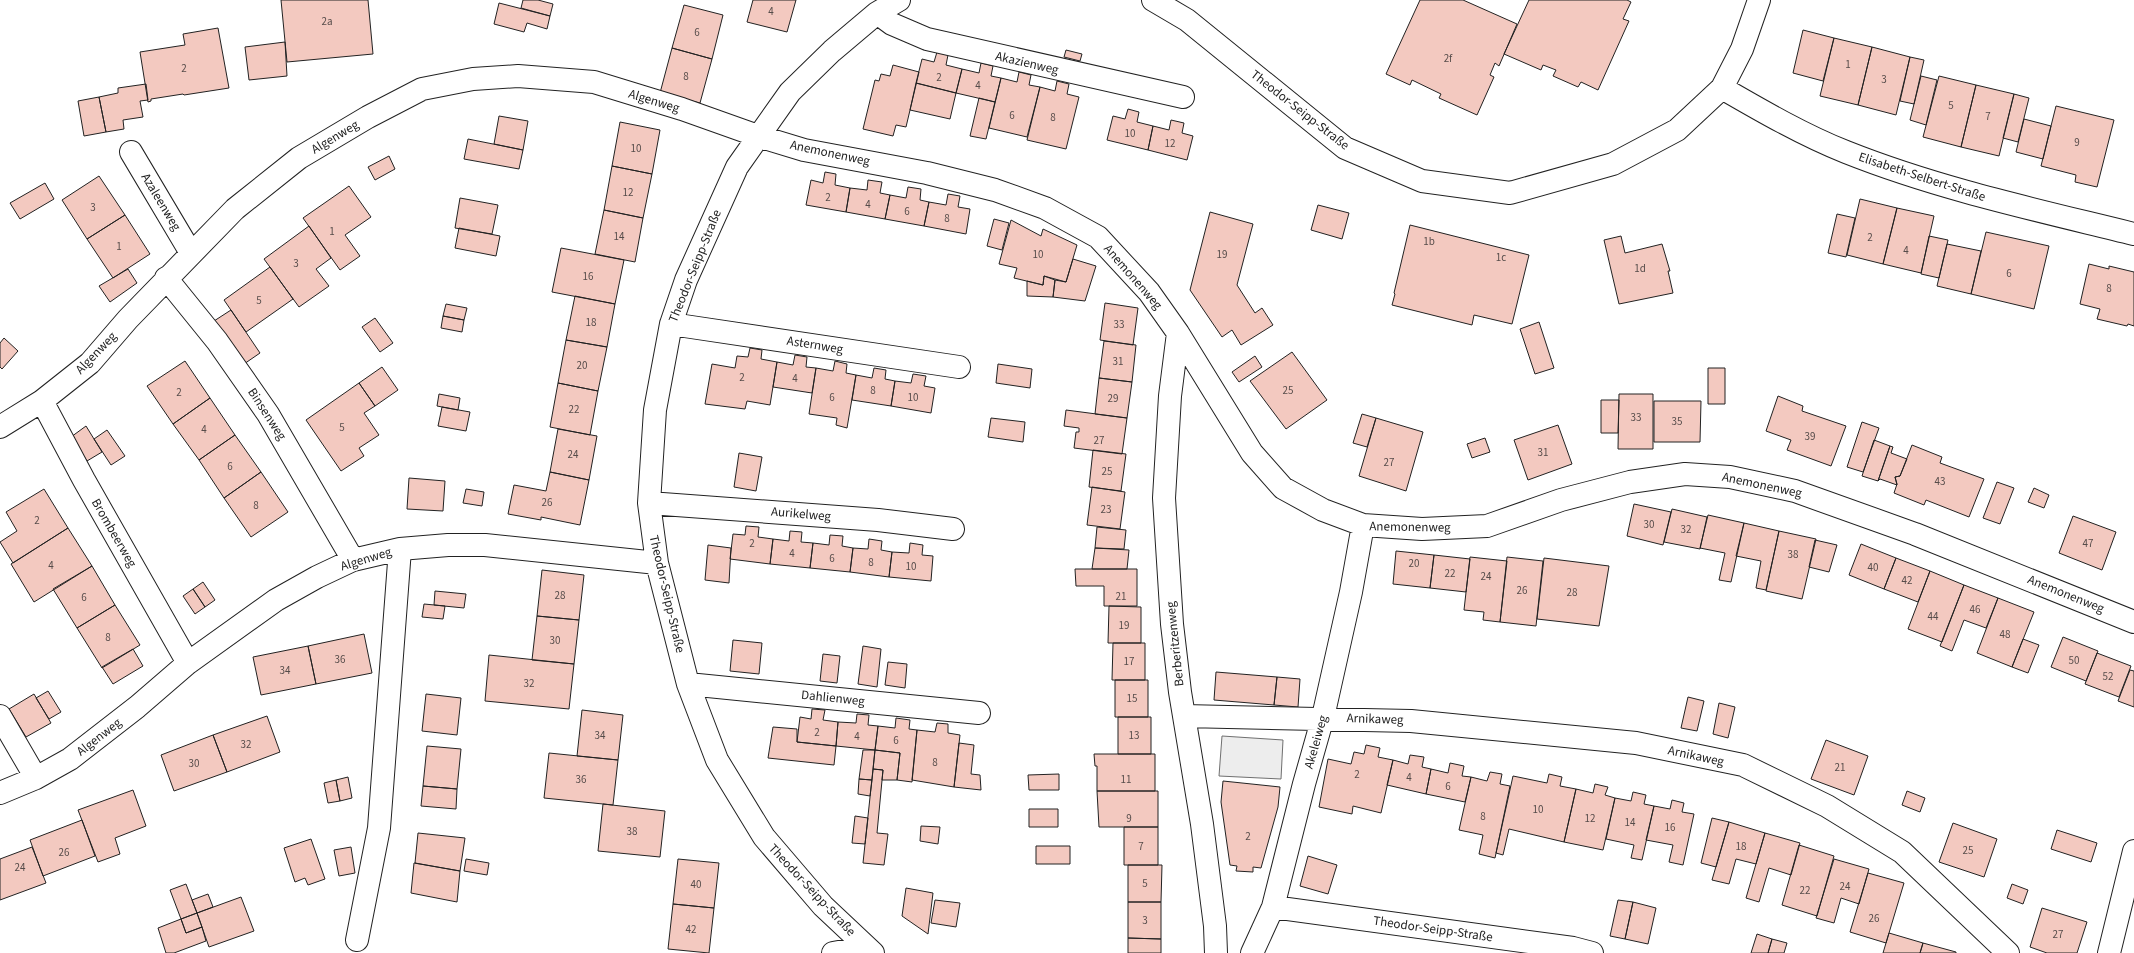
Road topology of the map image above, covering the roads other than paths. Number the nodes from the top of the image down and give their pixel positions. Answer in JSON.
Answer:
{"nodes":[{"id":1,"x":899,"y":0,"type":"edge"},
{"id":2,"x":1153,"y":0,"type":"edge"},
{"id":3,"x":1759,"y":0,"type":"edge"},
{"id":4,"x":877,"y":13,"type":"junction"},
{"id":5,"x":1722,"y":88,"type":"junction"},
{"id":6,"x":1183,"y":97,"type":"dead end"},
{"id":7,"x":758,"y":136,"type":"junction"},
{"id":8,"x":131,"y":152,"type":"dead end"},
{"id":9,"x":2134,"y":234,"type":"edge"},
{"id":10,"x":191,"y":253,"type":"junction"},
{"id":11,"x":166,"y":278,"type":"junction"},
{"id":12,"x":671,"y":324,"type":"junction"},
{"id":13,"x":1178,"y":333,"type":"junction"},
{"id":14,"x":959,"y":367,"type":"dead end"},
{"id":15,"x":42,"y":401,"type":"junction"},
{"id":16,"x":0,"y":427,"type":"edge"},
{"id":17,"x":649,"y":503,"type":"junction"},
{"id":18,"x":1363,"y":525,"type":"junction"},
{"id":19,"x":954,"y":530,"type":"dead end"},
{"id":20,"x":400,"y":549,"type":"junction"},
{"id":21,"x":353,"y":560,"type":"junction"},
{"id":22,"x":657,"y":563,"type":"junction"},
{"id":23,"x":2134,"y":622,"type":"edge"},
{"id":24,"x":188,"y":663,"type":"junction"},
{"id":25,"x":688,"y":684,"type":"junction"},
{"id":26,"x":979,"y":713,"type":"dead end"},
{"id":27,"x":0,"y":716,"type":"edge"},
{"id":28,"x":1184,"y":716,"type":"junction"},
{"id":29,"x":1323,"y":717,"type":"junction"},
{"id":30,"x":36,"y":778,"type":"junction"},
{"id":31,"x":0,"y":793,"type":"edge"},
{"id":32,"x":2134,"y":851,"type":"edge"},
{"id":33,"x":1273,"y":906,"type":"junction"},
{"id":34,"x":357,"y":940,"type":"dead end"},
{"id":35,"x":870,"y":950,"type":"edge"},
{"id":36,"x":832,"y":953,"type":"edge"},
{"id":37,"x":1216,"y":953,"type":"edge"},
{"id":38,"x":1252,"y":953,"type":"edge"},
{"id":39,"x":1592,"y":953,"type":"edge"},
{"id":40,"x":2008,"y":953,"type":"edge"},
{"id":41,"x":2109,"y":953,"type":"edge"}],
"edges":[{"from":1,"to":4,"type":"street","name":"Theodor-Seipp-Straße"},
{"from":2,"to":5,"type":"street","name":"Theodor-Seipp-Straße"},
{"from":3,"to":5,"type":"street","name":"Theodor-Seipp-Straße"},
{"from":4,"to":6,"type":"street","name":"Akazienweg"},
{"from":4,"to":7,"type":"street","name":"Theodor-Seipp-Straße"},
{"from":5,"to":9,"type":"street","name":"Elisabeth-Selbert-Straße"},
{"from":7,"to":10,"type":"street","name":"Algenweg"},
{"from":7,"to":12,"type":"street","name":"Theodor-Seipp-Straße"},
{"from":7,"to":13,"type":"street","name":"Anemonenweg"},
{"from":8,"to":10,"type":"street","name":"Azaleenweg"},
{"from":10,"to":11,"type":"street","name":"Algenweg"},
{"from":11,"to":15,"type":"street","name":"Algenweg"},
{"from":11,"to":21,"type":"street","name":"Binsenweg"},
{"from":12,"to":14,"type":"street","name":"Asternweg"},
{"from":12,"to":17,"type":"street","name":"Theodor-Seipp-Straße"},
{"from":13,"to":18,"type":"street","name":"Anemonenweg"},
{"from":13,"to":28,"type":"street","name":"Berberitzenweg"},
{"from":15,"to":16,"type":"street","name":"Algenweg"},
{"from":15,"to":24,"type":"street","name":"Brombeerweg"},
{"from":17,"to":19,"type":"street","name":"Aurikelweg"},
{"from":17,"to":22,"type":"street","name":"Theodor-Seipp-Straße"},
{"from":18,"to":23,"type":"street","name":"Anemonenweg"},
{"from":18,"to":29,"type":"street","name":"Akeleiweg"},
{"from":20,"to":21,"type":"street","name":"Algenweg"},
{"from":20,"to":22,"type":"street","name":"Algenweg"},
{"from":20,"to":34,"type":"street"},
{"from":21,"to":24,"type":"street","name":"Algenweg"},
{"from":22,"to":25,"type":"street","name":"Theodor-Seipp-Straße"},
{"from":24,"to":30,"type":"street","name":"Algenweg"},
{"from":25,"to":26,"type":"street","name":"Dahlienweg"},
{"from":25,"to":35,"type":"street","name":"Theodor-Seipp-Straße"},
{"from":27,"to":30,"type":"street"},
{"from":28,"to":29,"type":"street","name":"Arnikaweg"},
{"from":28,"to":37,"type":"street","name":"Berberitzenweg"},
{"from":29,"to":33,"type":"street","name":"Akeleiweg"},
{"from":29,"to":40,"type":"street","name":"Arnikaweg"},
{"from":30,"to":31,"type":"street","name":"Algenweg"},
{"from":32,"to":41,"type":"street"},
{"from":33,"to":38,"type":"street","name":"Akeleiweg"},
{"from":33,"to":39,"type":"street","name":"Theodor-Seipp-Straße"},
{"from":35,"to":36,"type":"street","name":"Theodor-Seipp-Straße"}]}
